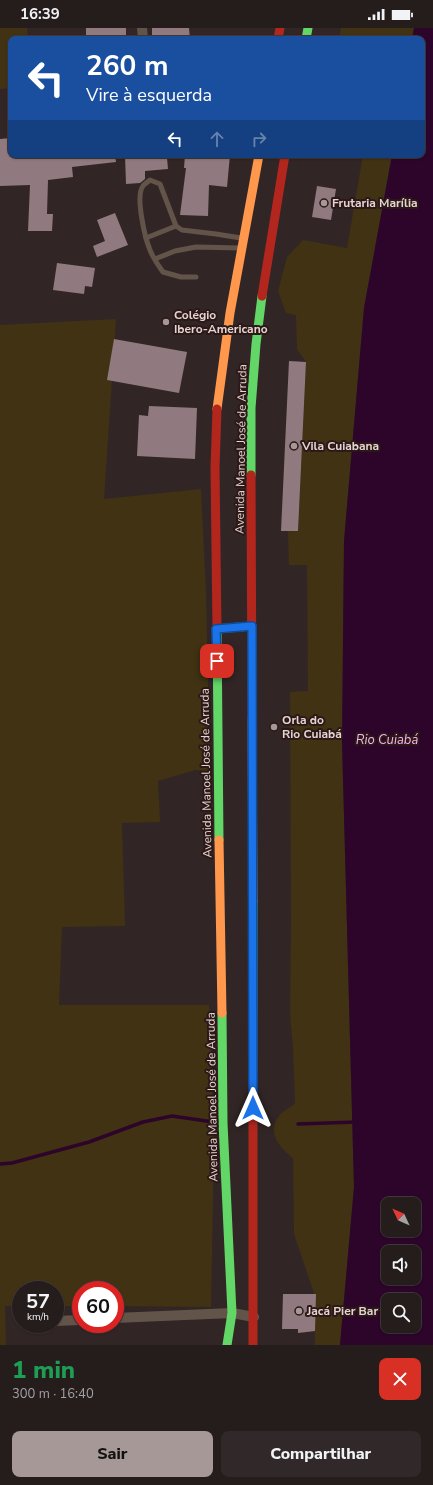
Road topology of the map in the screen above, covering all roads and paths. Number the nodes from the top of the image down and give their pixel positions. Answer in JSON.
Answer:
{"nodes":[{"id":1,"x":258,"y":158,"type":"edge"},
{"id":2,"x":284,"y":158,"type":"edge"},
{"id":3,"x":176,"y":226,"type":"junction"},
{"id":4,"x":146,"y":238,"type":"junction"},
{"id":5,"x":243,"y":243,"type":"junction"},
{"id":6,"x":155,"y":259,"type":"junction"},
{"id":7,"x":196,"y":277,"type":"dead end"},
{"id":8,"x":252,"y":626,"type":"junction"},
{"id":9,"x":216,"y":629,"type":"junction"},
{"id":10,"x":232,"y":1313,"type":"junction"},
{"id":11,"x":254,"y":1317,"type":"junction"},
{"id":12,"x":124,"y":1318,"type":"edge"},
{"id":13,"x":227,"y":1345,"type":"edge"},
{"id":14,"x":252,"y":1345,"type":"edge"}],
"edges":[{"from":1,"to":5,"type":"main road","name":"Avenida Manoel José de Arruda"},
{"from":2,"to":8,"type":"main road","name":"Avenida Manoel José de Arruda"},
{"from":3,"to":4,"type":"lane"},
{"from":3,"to":4,"type":"lane"},
{"from":3,"to":5,"type":"lane"},
{"from":4,"to":6,"type":"lane"},
{"from":5,"to":6,"type":"lane"},
{"from":5,"to":9,"type":"main road","name":"Avenida Manoel José de Arruda"},
{"from":6,"to":7,"type":"lane"},
{"from":8,"to":9,"type":"main road"},
{"from":8,"to":11,"type":"main road","name":"Avenida Manoel José de Arruda"},
{"from":9,"to":10,"type":"main road","name":"Avenida Manoel José de Arruda"},
{"from":10,"to":11,"type":"street"},
{"from":10,"to":12,"type":"street"},
{"from":10,"to":13,"type":"main road","name":"Avenida Manoel José de Arruda"},
{"from":11,"to":14,"type":"main road","name":"Avenida Manoel José de Arruda"}]}
